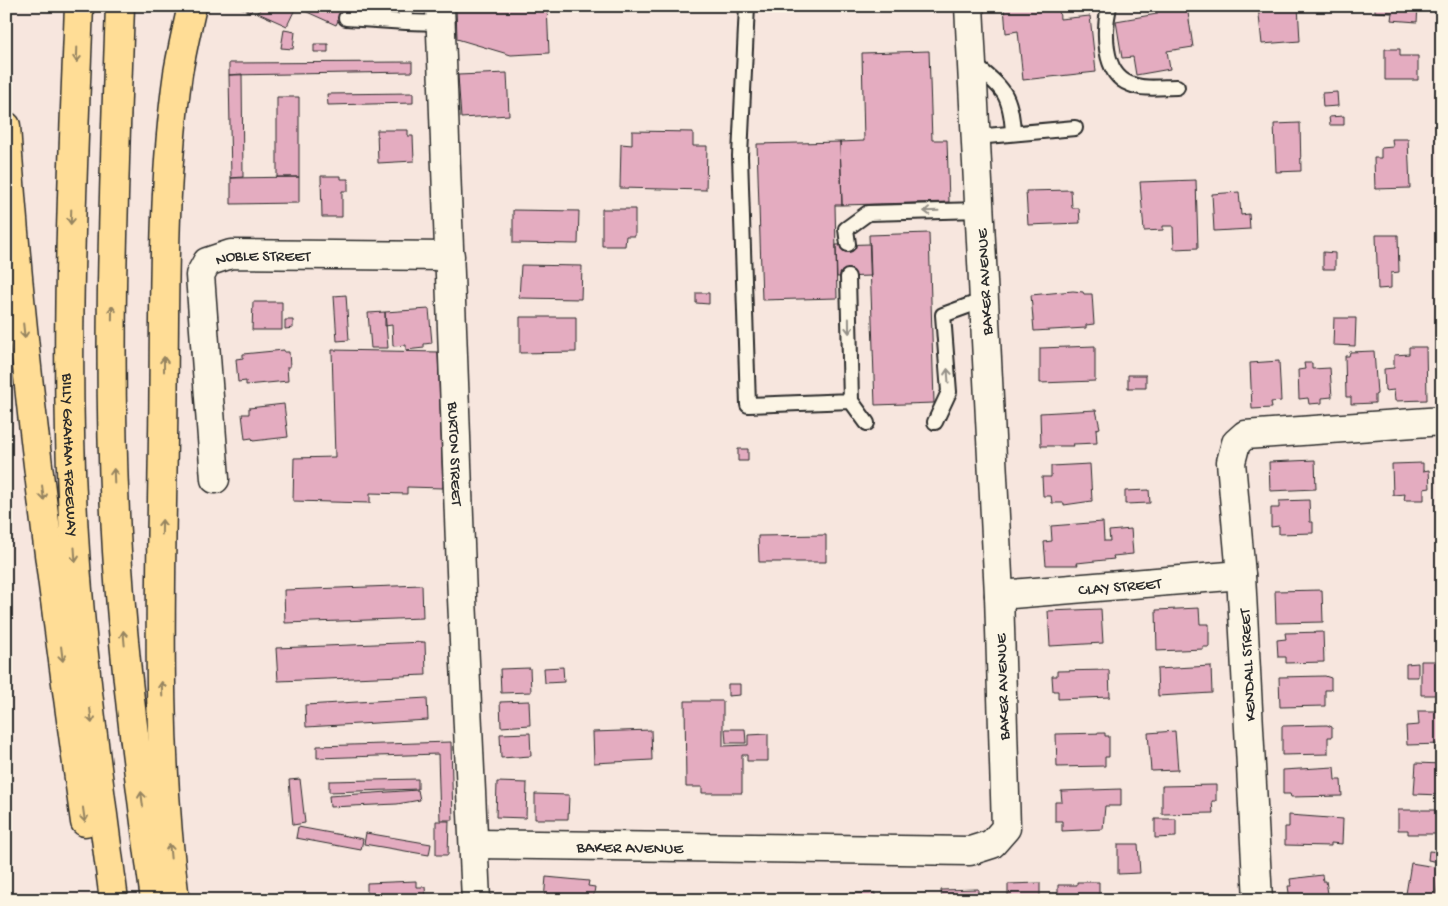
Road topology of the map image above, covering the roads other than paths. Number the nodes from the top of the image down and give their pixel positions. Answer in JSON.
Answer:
{"nodes":[{"id":1,"x":78,"y":6,"type":"edge"},
{"id":2,"x":120,"y":6,"type":"edge"},
{"id":3,"x":192,"y":6,"type":"edge"},
{"id":4,"x":405,"y":6,"type":"edge"},
{"id":5,"x":747,"y":6,"type":"edge"},
{"id":6,"x":969,"y":6,"type":"edge"},
{"id":7,"x":1109,"y":6,"type":"edge"},
{"id":8,"x":440,"y":15,"type":"edge"},
{"id":9,"x":346,"y":18,"type":"dead end"},
{"id":10,"x":406,"y":22,"type":"junction"},
{"id":11,"x":972,"y":63,"type":"junction"},
{"id":12,"x":1177,"y":87,"type":"dead end"},
{"id":13,"x":6,"y":126,"type":"edge"},
{"id":14,"x":1075,"y":128,"type":"dead end"},
{"id":15,"x":1013,"y":134,"type":"junction"},
{"id":16,"x":976,"y":137,"type":"junction"},
{"id":17,"x":980,"y":210,"type":"junction"},
{"id":18,"x":848,"y":244,"type":"dead end"},
{"id":19,"x":450,"y":256,"type":"junction"},
{"id":20,"x":848,"y":277,"type":"dead end"},
{"id":21,"x":984,"y":300,"type":"junction"},
{"id":22,"x":851,"y":401,"type":"junction"},
{"id":23,"x":1442,"y":421,"type":"edge"},
{"id":24,"x":935,"y":422,"type":"dead end"},
{"id":25,"x":867,"y":424,"type":"dead end"},
{"id":26,"x":215,"y":479,"type":"dead end"},
{"id":27,"x":1241,"y":575,"type":"junction"},
{"id":28,"x":999,"y":595,"type":"junction"},
{"id":29,"x":474,"y":844,"type":"junction"},
{"id":30,"x":96,"y":900,"type":"edge"},
{"id":31,"x":114,"y":900,"type":"edge"},
{"id":32,"x":155,"y":900,"type":"edge"},
{"id":33,"x":175,"y":900,"type":"edge"},
{"id":34,"x":476,"y":900,"type":"edge"},
{"id":35,"x":1258,"y":900,"type":"edge"}],
"edges":[{"from":1,"to":31,"type":"highway","name":"BILLY GRAHAM FREEWAY","one_way":true},
{"from":32,"to":2,"type":"highway","one_way":true},
{"from":33,"to":3,"type":"highway","one_way":true},
{"from":4,"to":10,"type":"lane"},
{"from":5,"to":22,"type":"lane"},
{"from":6,"to":11,"type":"street","name":"BAKER AVENUE"},
{"from":7,"to":12,"type":"lane"},
{"from":8,"to":10,"type":"lane"},
{"from":8,"to":19,"type":"street","name":"BURTON STREET"},
{"from":9,"to":10,"type":"lane"},
{"from":11,"to":15,"type":"lane"},
{"from":11,"to":16,"type":"street","name":"BAKER AVENUE"},
{"from":13,"to":30,"type":"highway","one_way":true},
{"from":14,"to":15,"type":"lane"},
{"from":15,"to":16,"type":"lane"},
{"from":16,"to":17,"type":"street","name":"BAKER AVENUE"},
{"from":17,"to":18,"type":"lane","one_way":true},
{"from":17,"to":21,"type":"street","name":"BAKER AVENUE"},
{"from":19,"to":26,"type":"street","name":"NOBLE STREET"},
{"from":19,"to":29,"type":"street","name":"BURTON STREET"},
{"from":20,"to":22,"type":"lane","one_way":true},
{"from":24,"to":21,"type":"lane","one_way":true},
{"from":21,"to":28,"type":"street","name":"BAKER AVENUE"},
{"from":22,"to":25,"type":"lane"},
{"from":23,"to":27,"type":"street","name":"KENDALL STREET"},
{"from":27,"to":28,"type":"street","name":"CLAY STREET"},
{"from":27,"to":35,"type":"street","name":"KENDALL STREET"},
{"from":28,"to":29,"type":"street","name":"BAKER AVENUE"},
{"from":29,"to":34,"type":"street","name":"BURTON STREET"}]}
